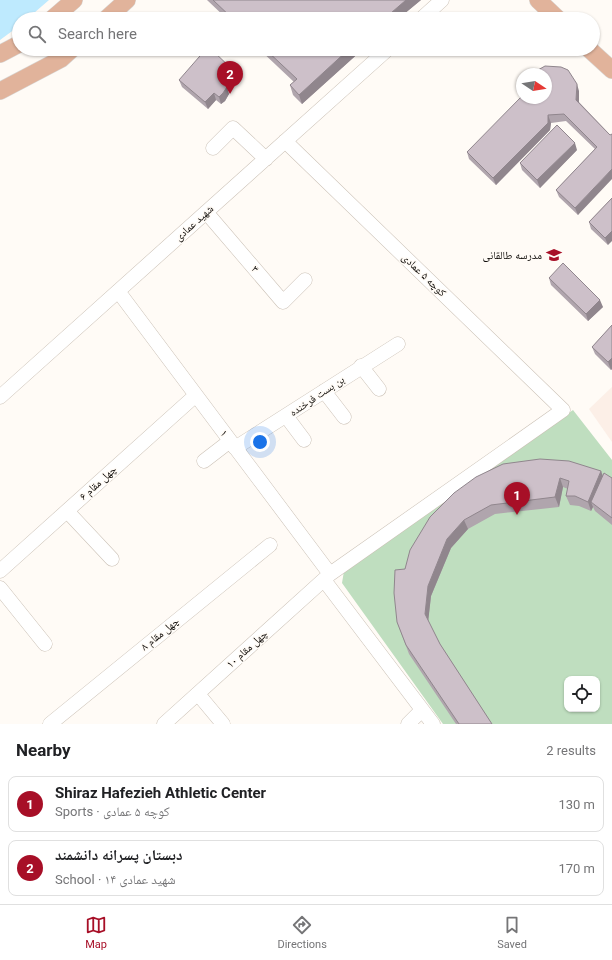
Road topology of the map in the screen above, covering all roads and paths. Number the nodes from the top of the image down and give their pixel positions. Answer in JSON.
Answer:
{"nodes":[{"id":1,"x":74,"y":0,"type":"edge"},
{"id":2,"x":127,"y":0,"type":"edge"},
{"id":3,"x":442,"y":0,"type":"edge"},
{"id":4,"x":538,"y":0,"type":"edge"},
{"id":5,"x":60,"y":12,"type":"edge"},
{"id":6,"x":114,"y":12,"type":"edge"},
{"id":7,"x":429,"y":12,"type":"edge"},
{"id":8,"x":551,"y":12,"type":"edge"},
{"id":9,"x":12,"y":48,"type":"edge"},
{"id":10,"x":0,"y":54,"type":"edge"},
{"id":11,"x":63,"y":56,"type":"edge"},
{"id":12,"x":380,"y":56,"type":"edge"},
{"id":13,"x":597,"y":56,"type":"edge"},
{"id":14,"x":612,"y":70,"type":"edge"},
{"id":15,"x":0,"y":90,"type":"edge"},
{"id":16,"x":285,"y":141,"type":"junction"},
{"id":17,"x":213,"y":148,"type":"dead end"},
{"id":18,"x":266,"y":158,"type":"junction"},
{"id":19,"x":206,"y":212,"type":"junction"},
{"id":20,"x":305,"y":280,"type":"dead end"},
{"id":21,"x":118,"y":292,"type":"junction"},
{"id":22,"x":398,"y":344,"type":"dead end"},
{"id":23,"x":361,"y":366,"type":"junction"},
{"id":24,"x":379,"y":390,"type":"dead end"},
{"id":25,"x":324,"y":391,"type":"junction"},
{"id":26,"x":196,"y":395,"type":"junction"},
{"id":27,"x":0,"y":397,"type":"edge"},
{"id":28,"x":564,"y":410,"type":"joint"},
{"id":29,"x":286,"y":416,"type":"junction"},
{"id":30,"x":344,"y":417,"type":"dead end"},
{"id":31,"x":304,"y":440,"type":"dead end"},
{"id":32,"x":232,"y":444,"type":"junction"},
{"id":33,"x":204,"y":461,"type":"dead end"},
{"id":34,"x":67,"y":511,"type":"junction"},
{"id":35,"x":270,"y":545,"type":"dead end"},
{"id":36,"x":112,"y":559,"type":"dead end"},
{"id":37,"x":0,"y":571,"type":"edge"},
{"id":38,"x":327,"y":577,"type":"junction"},
{"id":39,"x":0,"y":588,"type":"edge"},
{"id":40,"x":45,"y":644,"type":"dead end"},
{"id":41,"x":198,"y":694,"type":"junction"},
{"id":42,"x":422,"y":710,"type":"junction"},
{"id":43,"x":50,"y":724,"type":"edge"},
{"id":44,"x":164,"y":724,"type":"edge"},
{"id":45,"x":223,"y":724,"type":"edge"},
{"id":46,"x":408,"y":724,"type":"edge"},
{"id":47,"x":433,"y":724,"type":"edge"}],
"edges":[{"from":1,"to":5,"type":"main road"},
{"from":2,"to":6,"type":"main road"},
{"from":3,"to":7,"type":"street"},
{"from":4,"to":8,"type":"main road"},
{"from":9,"to":10,"type":"main road"},
{"from":11,"to":15,"type":"main road"},
{"from":12,"to":16,"type":"street","name":"شهید عمادی"},
{"from":13,"to":14,"type":"main road"},
{"from":16,"to":18,"type":"street","name":"شهید عمادی"},
{"from":16,"to":28,"type":"street","name":"کوچه ۵ عمادی"},
{"from":17,"to":18,"type":"street"},
{"from":18,"to":19,"type":"street","name":"شهید عمادی"},
{"from":19,"to":20,"type":"street","name":"۳"},
{"from":19,"to":21,"type":"street","name":"شهید عمادی"},
{"from":21,"to":26,"type":"street","name":"۱"},
{"from":21,"to":27,"type":"street","name":"شهید عمادی"},
{"from":22,"to":23,"type":"street","name":"بن بست فرخنده"},
{"from":23,"to":24,"type":"street"},
{"from":23,"to":25,"type":"street","name":"بن بست فرخنده"},
{"from":25,"to":29,"type":"street","name":"بن بست فرخنده"},
{"from":25,"to":30,"type":"street"},
{"from":26,"to":32,"type":"street","name":"۱"},
{"from":26,"to":34,"type":"street","name":"چهل مقام ۶"},
{"from":28,"to":38,"type":"street","name":"چهل مقام ۱۰"},
{"from":29,"to":31,"type":"street"},
{"from":29,"to":32,"type":"street","name":"بن بست فرخنده"},
{"from":32,"to":33,"type":"street","name":"بن بست فرخنده"},
{"from":32,"to":38,"type":"street","name":"۱"},
{"from":34,"to":36,"type":"street"},
{"from":34,"to":37,"type":"street","name":"چهل مقام ۶"},
{"from":35,"to":43,"type":"street","name":"چهل مقام ۸"},
{"from":38,"to":41,"type":"street","name":"چهل مقام ۱۰"},
{"from":38,"to":42,"type":"street","name":"۱"},
{"from":39,"to":40,"type":"street"},
{"from":41,"to":44,"type":"street","name":"چهل مقام ۱۰"},
{"from":41,"to":45,"type":"street"},
{"from":42,"to":46,"type":"street"},
{"from":42,"to":47,"type":"street","name":"۱"}]}
